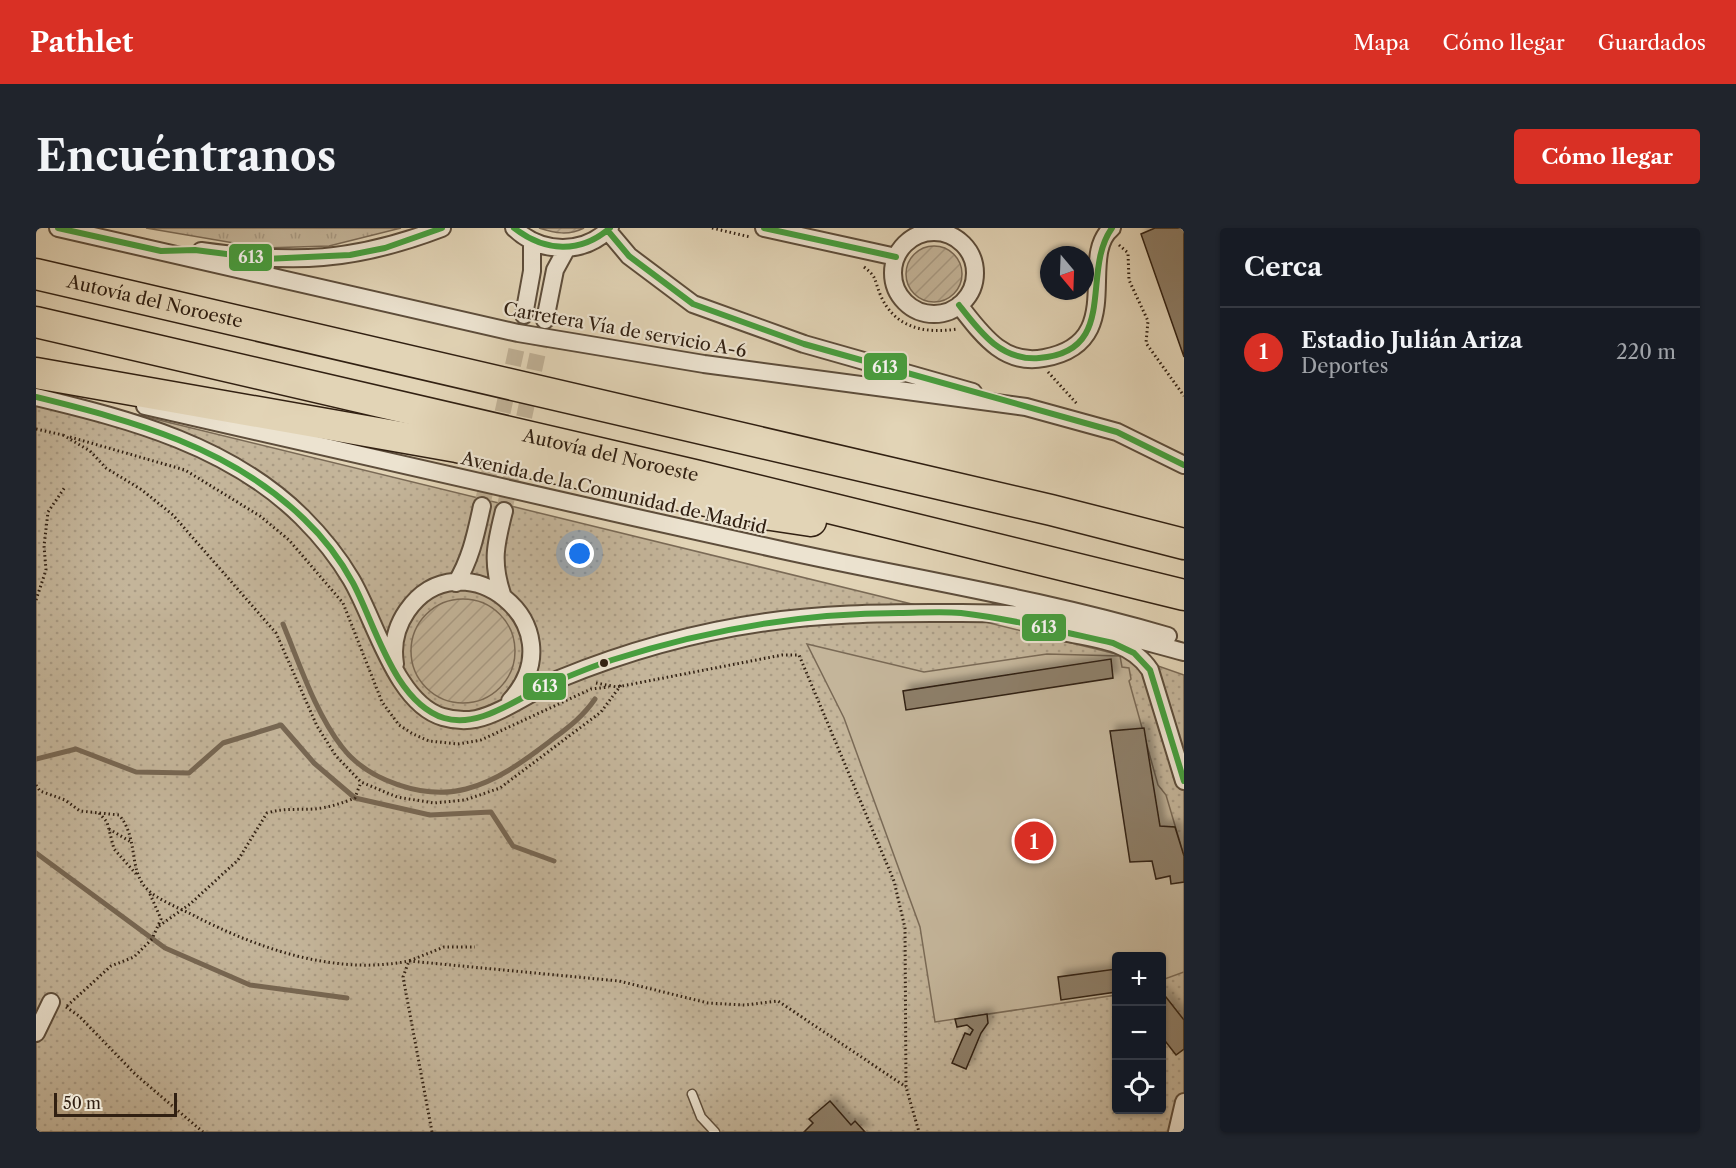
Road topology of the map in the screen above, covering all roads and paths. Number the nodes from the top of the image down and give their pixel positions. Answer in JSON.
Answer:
{"nodes":[{"id":1,"x":58,"y":228,"type":"edge"},
{"id":2,"x":442,"y":228,"type":"edge"},
{"id":3,"x":514,"y":228,"type":"edge"},
{"id":4,"x":712,"y":228,"type":"edge"},
{"id":5,"x":609,"y":229,"type":"edge"},
{"id":6,"x":930,"y":230,"type":"edge"},
{"id":7,"x":1109,"y":230,"type":"edge"},
{"id":8,"x":761,"y":233,"type":"edge"},
{"id":9,"x":532,"y":242,"type":"junction"},
{"id":10,"x":567,"y":248,"type":"junction"},
{"id":11,"x":161,"y":251,"type":"junction"},
{"id":12,"x":896,"y":257,"type":"junction"},
{"id":13,"x":860,"y":264,"type":"dead end"},
{"id":14,"x":36,"y":274,"type":"edge"},
{"id":15,"x":960,"y":305,"type":"junction"},
{"id":16,"x":524,"y":315,"type":"tunnel mouth"},
{"id":17,"x":545,"y":320,"type":"tunnel mouth"},
{"id":18,"x":36,"y":322,"type":"edge"},
{"id":19,"x":964,"y":328,"type":"dead end"},
{"id":20,"x":1044,"y":368,"type":"dead end"},
{"id":21,"x":36,"y":373,"type":"edge"},
{"id":22,"x":36,"y":382,"type":"edge"},
{"id":23,"x":1184,"y":396,"type":"edge"},
{"id":24,"x":36,"y":397,"type":"edge"},
{"id":25,"x":1026,"y":407,"type":"junction"},
{"id":26,"x":1081,"y":407,"type":"dead end"},
{"id":27,"x":36,"y":429,"type":"edge"},
{"id":28,"x":63,"y":435,"type":"junction"},
{"id":29,"x":1184,"y":465,"type":"edge"},
{"id":30,"x":65,"y":487,"type":"dead end"},
{"id":31,"x":482,"y":506,"type":"tunnel mouth"},
{"id":32,"x":504,"y":511,"type":"tunnel mouth"},
{"id":33,"x":1184,"y":544,"type":"edge"},
{"id":34,"x":1012,"y":551,"type":"junction"},
{"id":35,"x":456,"y":583,"type":"junction"},
{"id":36,"x":501,"y":594,"type":"junction"},
{"id":37,"x":1184,"y":595,"type":"edge"},
{"id":38,"x":36,"y":600,"type":"edge"},
{"id":39,"x":963,"y":613,"type":"junction"},
{"id":40,"x":1184,"y":641,"type":"edge"},
{"id":41,"x":1184,"y":652,"type":"edge"},
{"id":42,"x":396,"y":670,"type":"junction"},
{"id":43,"x":621,"y":685,"type":"junction"},
{"id":44,"x":507,"y":704,"type":"junction"},
{"id":45,"x":1184,"y":781,"type":"edge"},
{"id":46,"x":361,"y":782,"type":"junction"},
{"id":47,"x":36,"y":785,"type":"edge"},
{"id":48,"x":99,"y":813,"type":"junction"},
{"id":49,"x":109,"y":830,"type":"junction"},
{"id":50,"x":132,"y":843,"type":"junction"},
{"id":51,"x":136,"y":874,"type":"junction"},
{"id":52,"x":148,"y":890,"type":"junction"},
{"id":53,"x":182,"y":910,"type":"junction"},
{"id":54,"x":159,"y":926,"type":"junction"},
{"id":55,"x":475,"y":947,"type":"dead end"},
{"id":56,"x":409,"y":962,"type":"junction"},
{"id":57,"x":58,"y":1004,"type":"junction"},
{"id":58,"x":36,"y":1033,"type":"edge"},
{"id":59,"x":906,"y":1087,"type":"junction"},
{"id":60,"x":692,"y":1094,"type":"dead end"},
{"id":61,"x":1184,"y":1102,"type":"edge"},
{"id":62,"x":203,"y":1132,"type":"edge"},
{"id":63,"x":432,"y":1132,"type":"edge"},
{"id":64,"x":715,"y":1132,"type":"edge"},
{"id":65,"x":919,"y":1132,"type":"edge"},
{"id":66,"x":1177,"y":1132,"type":"edge"}],
"edges":[{"from":1,"to":11,"type":"street","name":"Carretera Vía de servicio A-6"},
{"from":2,"to":11,"type":"street"},
{"from":3,"to":9,"type":"street"},
{"from":4,"to":8,"type":"path"},
{"from":5,"to":10,"type":"street"},
{"from":5,"to":25,"type":"street"},
{"from":6,"to":12,"type":"street"},
{"from":6,"to":15,"type":"street"},
{"from":7,"to":15,"type":"street"},
{"from":7,"to":23,"type":"path"},
{"from":8,"to":12,"type":"street"},
{"from":9,"to":10,"type":"street"},
{"from":9,"to":16,"type":"street"},
{"from":10,"to":17,"type":"street"},
{"from":11,"to":25,"type":"street","name":"Carretera Vía de servicio A-6"},
{"from":12,"to":15,"type":"street"},
{"from":13,"to":19,"type":"path"},
{"from":14,"to":33,"type":"highway","name":"Autovía del Noroeste"},
{"from":18,"to":34,"type":"highway","name":"Autovía del Noroeste"},
{"from":20,"to":26,"type":"path"},
{"from":21,"to":34,"type":"highway"},
{"from":22,"to":40,"type":"street","name":"Avenida de la Comunidad de Madrid"},
{"from":24,"to":42,"type":"street"},
{"from":25,"to":29,"type":"street","name":"Carretera Vía de servicio A-6"},
{"from":27,"to":28,"type":"path"},
{"from":28,"to":43,"type":"path"},
{"from":28,"to":46,"type":"path"},
{"from":30,"to":38,"type":"path"},
{"from":31,"to":35,"type":"street"},
{"from":32,"to":36,"type":"street"},
{"from":34,"to":37,"type":"highway","name":"Autovía del Noroeste"},
{"from":35,"to":36,"type":"street"},
{"from":35,"to":42,"type":"street"},
{"from":36,"to":44,"type":"street"},
{"from":39,"to":41,"type":"street"},
{"from":39,"to":44,"type":"street"},
{"from":39,"to":45,"type":"street"},
{"from":42,"to":44,"type":"street"},
{"from":43,"to":46,"type":"path"},
{"from":43,"to":59,"type":"path"},
{"from":46,"to":53,"type":"path"},
{"from":47,"to":48,"type":"path"},
{"from":48,"to":49,"type":"path"},
{"from":48,"to":50,"type":"path"},
{"from":49,"to":50,"type":"path"},
{"from":49,"to":51,"type":"path"},
{"from":50,"to":51,"type":"path"},
{"from":51,"to":52,"type":"path"},
{"from":52,"to":53,"type":"path"},
{"from":52,"to":54,"type":"path"},
{"from":53,"to":54,"type":"path"},
{"from":53,"to":56,"type":"path"},
{"from":54,"to":57,"type":"path"},
{"from":55,"to":56,"type":"path"},
{"from":56,"to":59,"type":"path"},
{"from":56,"to":63,"type":"path"},
{"from":57,"to":58,"type":"street"},
{"from":57,"to":62,"type":"path"},
{"from":59,"to":65,"type":"path"},
{"from":60,"to":64,"type":"lane"},
{"from":61,"to":66,"type":"street"}]}
